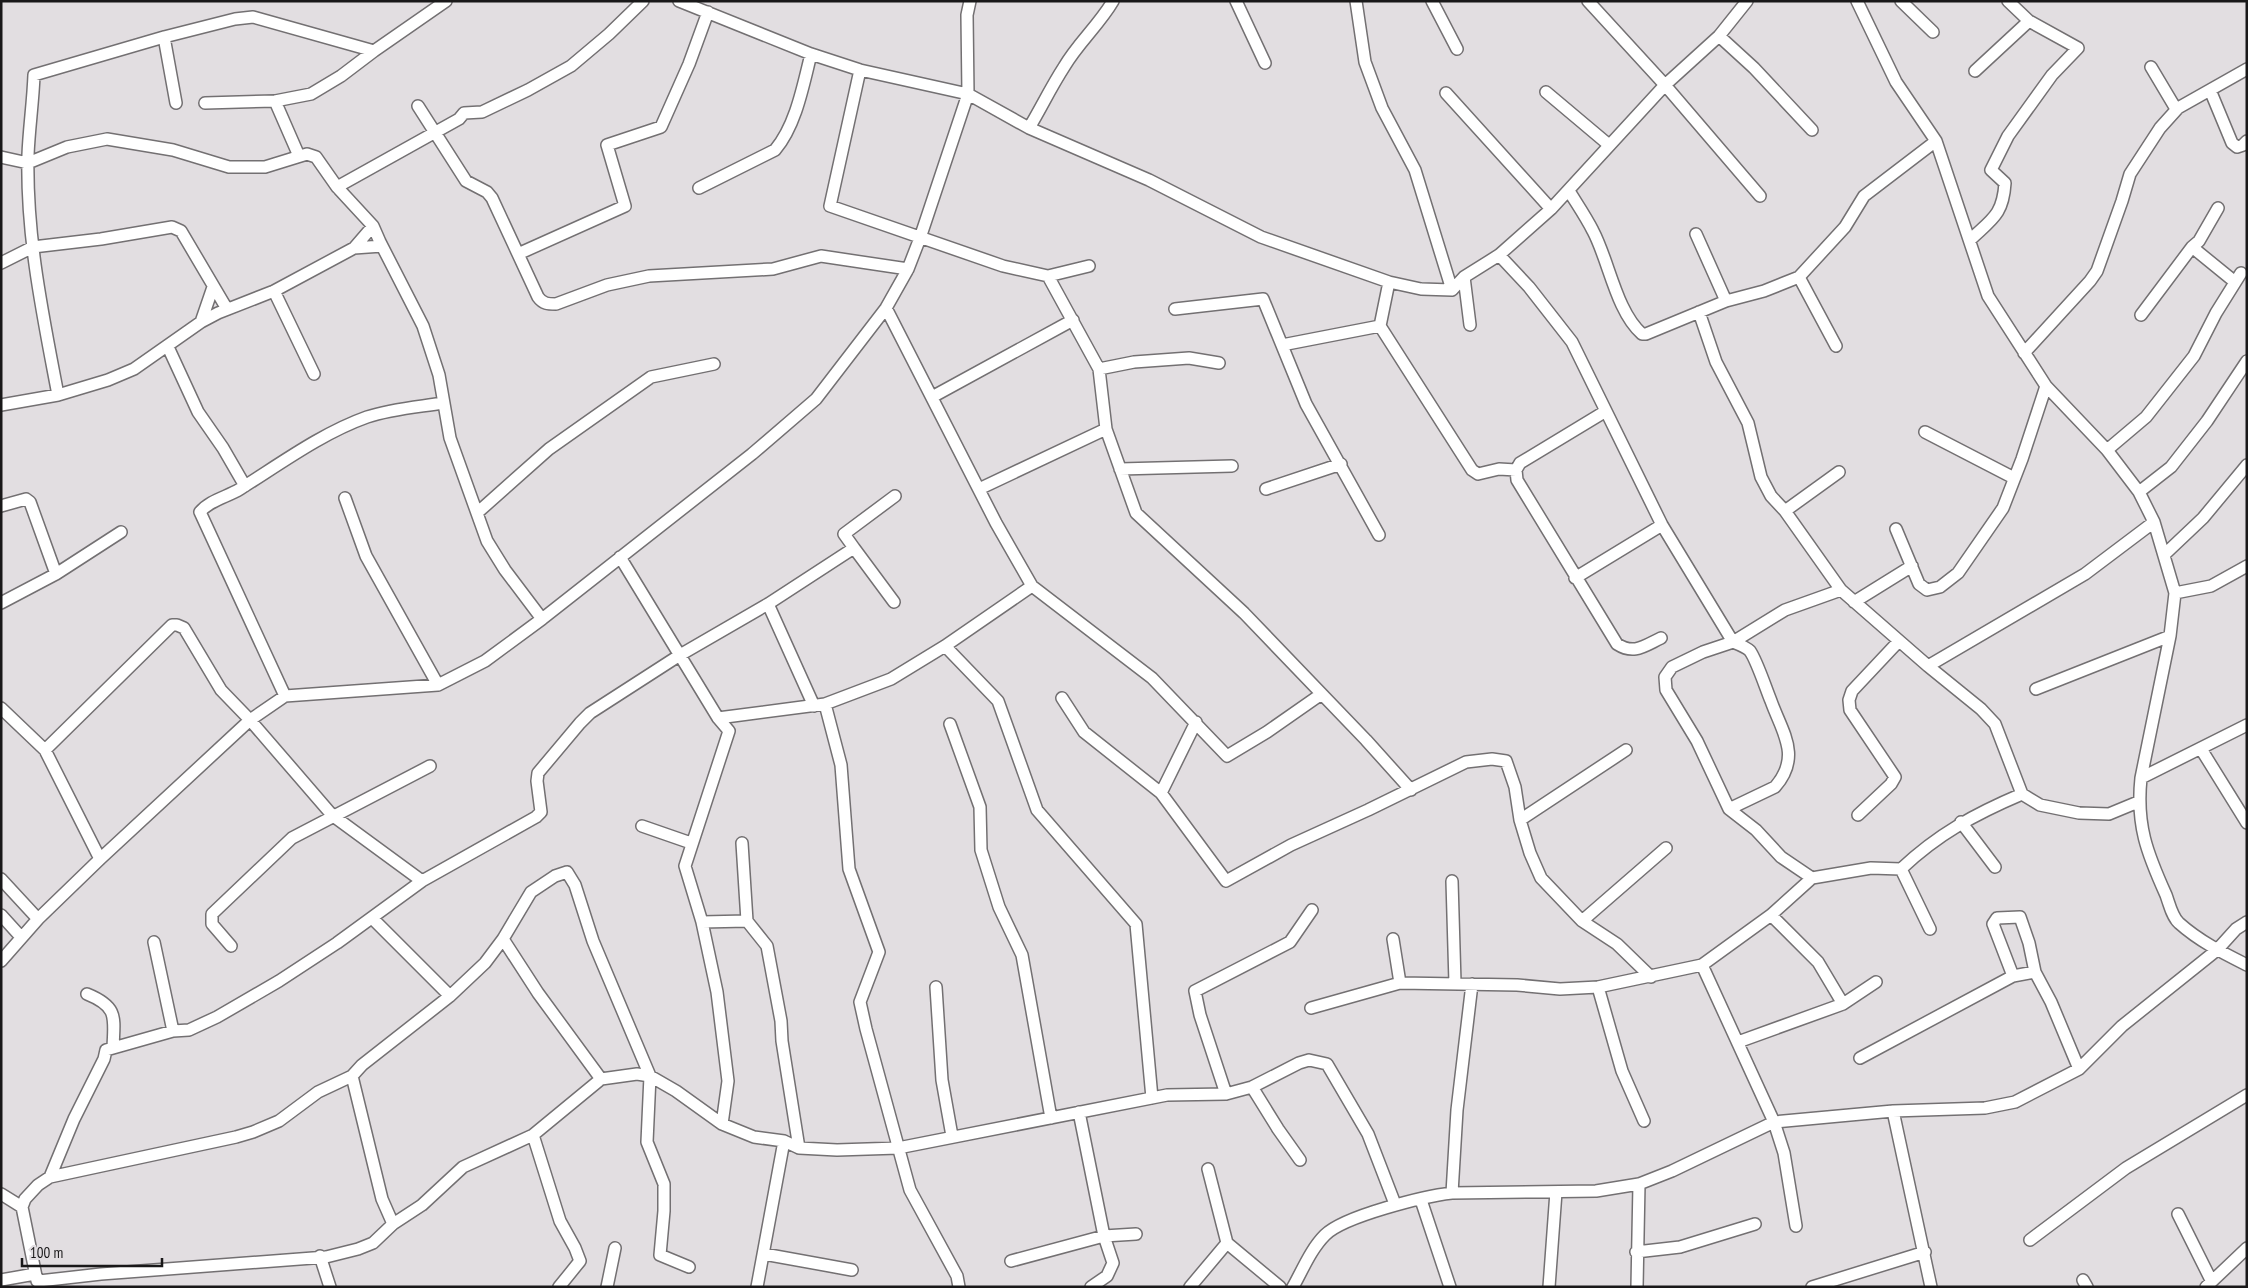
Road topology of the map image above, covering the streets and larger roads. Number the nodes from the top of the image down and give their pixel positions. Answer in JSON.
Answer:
{"nodes":[{"id":1,"x":446,"y":1,"type":"edge"},
{"id":2,"x":643,"y":1,"type":"edge"},
{"id":3,"x":679,"y":1,"type":"edge"},
{"id":4,"x":970,"y":1,"type":"edge"},
{"id":5,"x":1113,"y":1,"type":"edge"},
{"id":6,"x":1236,"y":1,"type":"edge"},
{"id":7,"x":1356,"y":1,"type":"edge"},
{"id":8,"x":1432,"y":1,"type":"edge"},
{"id":9,"x":1588,"y":1,"type":"edge"},
{"id":10,"x":1746,"y":1,"type":"edge"},
{"id":11,"x":1857,"y":1,"type":"edge"},
{"id":12,"x":1901,"y":1,"type":"edge"},
{"id":13,"x":2010,"y":3,"type":"edge"},
{"id":14,"x":708,"y":12,"type":"junction"},
{"id":15,"x":2028,"y":21,"type":"junction"},
{"id":16,"x":1933,"y":32,"type":"dead end"},
{"id":17,"x":1720,"y":36,"type":"junction"},
{"id":18,"x":164,"y":38,"type":"junction"},
{"id":19,"x":1457,"y":49,"type":"dead end"},
{"id":20,"x":374,"y":51,"type":"junction"},
{"id":21,"x":811,"y":54,"type":"junction"},
{"id":22,"x":1265,"y":64,"type":"dead end"},
{"id":23,"x":2151,"y":68,"type":"dead end"},
{"id":24,"x":2247,"y":69,"type":"edge"},
{"id":25,"x":860,"y":70,"type":"junction"},
{"id":26,"x":1976,"y":71,"type":"dead end"},
{"id":27,"x":1665,"y":85,"type":"junction"},
{"id":28,"x":2210,"y":90,"type":"junction"},
{"id":29,"x":1546,"y":92,"type":"dead end"},
{"id":30,"x":1446,"y":93,"type":"dead end"},
{"id":31,"x":968,"y":94,"type":"junction"},
{"id":32,"x":275,"y":101,"type":"junction"},
{"id":33,"x":176,"y":103,"type":"dead end"},
{"id":34,"x":205,"y":103,"type":"dead end"},
{"id":35,"x":418,"y":106,"type":"dead end"},
{"id":36,"x":2176,"y":109,"type":"junction"},
{"id":37,"x":1029,"y":128,"type":"junction"},
{"id":38,"x":1812,"y":130,"type":"dead end"},
{"id":39,"x":434,"y":133,"type":"junction"},
{"id":40,"x":1936,"y":141,"type":"junction"},
{"id":41,"x":2247,"y":141,"type":"edge"},
{"id":42,"x":1609,"y":145,"type":"junction"},
{"id":43,"x":299,"y":156,"type":"junction"},
{"id":44,"x":1,"y":157,"type":"edge"},
{"id":45,"x":28,"y":162,"type":"junction"},
{"id":46,"x":337,"y":187,"type":"junction"},
{"id":47,"x":699,"y":188,"type":"dead end"},
{"id":48,"x":1569,"y":191,"type":"junction"},
{"id":49,"x":1760,"y":196,"type":"dead end"},
{"id":50,"x":2218,"y":208,"type":"dead end"},
{"id":51,"x":1551,"y":209,"type":"junction"},
{"id":52,"x":373,"y":226,"type":"junction"},
{"id":53,"x":1696,"y":234,"type":"dead end"},
{"id":54,"x":920,"y":238,"type":"junction"},
{"id":55,"x":1970,"y":240,"type":"junction"},
{"id":56,"x":382,"y":246,"type":"junction"},
{"id":57,"x":33,"y":247,"type":"junction"},
{"id":58,"x":2192,"y":247,"type":"junction"},
{"id":59,"x":354,"y":248,"type":"junction"},
{"id":60,"x":518,"y":254,"type":"junction"},
{"id":61,"x":1499,"y":255,"type":"junction"},
{"id":62,"x":1,"y":263,"type":"edge"},
{"id":63,"x":1089,"y":266,"type":"dead end"},
{"id":64,"x":908,"y":269,"type":"junction"},
{"id":65,"x":1048,"y":276,"type":"junction"},
{"id":66,"x":1464,"y":277,"type":"junction"},
{"id":67,"x":1798,"y":277,"type":"junction"},
{"id":68,"x":1389,"y":282,"type":"junction"},
{"id":69,"x":213,"y":287,"type":"junction"},
{"id":70,"x":274,"y":290,"type":"junction"},
{"id":71,"x":1452,"y":290,"type":"junction"},
{"id":72,"x":1726,"y":301,"type":"junction"},
{"id":73,"x":886,"y":308,"type":"junction"},
{"id":74,"x":227,"y":309,"type":"junction"},
{"id":75,"x":1175,"y":309,"type":"dead end"},
{"id":76,"x":1699,"y":312,"type":"junction"},
{"id":77,"x":2141,"y":315,"type":"dead end"},
{"id":78,"x":1073,"y":320,"type":"junction"},
{"id":79,"x":201,"y":322,"type":"junction"},
{"id":80,"x":1470,"y":325,"type":"dead end"},
{"id":81,"x":1380,"y":326,"type":"junction"},
{"id":82,"x":1282,"y":345,"type":"junction"},
{"id":83,"x":1836,"y":346,"type":"dead end"},
{"id":84,"x":168,"y":347,"type":"junction"},
{"id":85,"x":2024,"y":353,"type":"junction"},
{"id":86,"x":2247,"y":361,"type":"edge"},
{"id":87,"x":1219,"y":363,"type":"dead end"},
{"id":88,"x":714,"y":364,"type":"dead end"},
{"id":89,"x":1099,"y":369,"type":"junction"},
{"id":90,"x":314,"y":374,"type":"dead end"},
{"id":91,"x":2046,"y":386,"type":"junction"},
{"id":92,"x":58,"y":395,"type":"junction"},
{"id":93,"x":932,"y":397,"type":"junction"},
{"id":94,"x":443,"y":403,"type":"junction"},
{"id":95,"x":1,"y":405,"type":"edge"},
{"id":96,"x":1606,"y":411,"type":"junction"},
{"id":97,"x":1106,"y":429,"type":"junction"},
{"id":98,"x":1924,"y":432,"type":"dead end"},
{"id":99,"x":2106,"y":450,"type":"junction"},
{"id":100,"x":1341,"y":464,"type":"junction"},
{"id":101,"x":2247,"y":465,"type":"edge"},
{"id":102,"x":1232,"y":466,"type":"dead end"},
{"id":103,"x":1120,"y":469,"type":"junction"},
{"id":104,"x":1516,"y":470,"type":"junction"},
{"id":105,"x":1839,"y":472,"type":"dead end"},
{"id":106,"x":2014,"y":478,"type":"junction"},
{"id":107,"x":245,"y":486,"type":"junction"},
{"id":108,"x":979,"y":489,"type":"junction"},
{"id":109,"x":1266,"y":489,"type":"dead end"},
{"id":110,"x":2139,"y":492,"type":"junction"},
{"id":111,"x":895,"y":496,"type":"dead end"},
{"id":112,"x":345,"y":498,"type":"dead end"},
{"id":113,"x":1,"y":506,"type":"edge"},
{"id":114,"x":1785,"y":511,"type":"junction"},
{"id":115,"x":477,"y":513,"type":"junction"},
{"id":116,"x":2154,"y":522,"type":"junction"},
{"id":117,"x":1662,"y":525,"type":"junction"},
{"id":118,"x":1896,"y":529,"type":"dead end"},
{"id":119,"x":121,"y":532,"type":"dead end"},
{"id":120,"x":1380,"y":535,"type":"dead end"},
{"id":121,"x":854,"y":548,"type":"junction"},
{"id":122,"x":2165,"y":554,"type":"junction"},
{"id":123,"x":620,"y":557,"type":"junction"},
{"id":124,"x":1912,"y":566,"type":"junction"},
{"id":125,"x":2247,"y":566,"type":"edge"},
{"id":126,"x":56,"y":574,"type":"junction"},
{"id":127,"x":1575,"y":578,"type":"junction"},
{"id":128,"x":1032,"y":586,"type":"junction"},
{"id":129,"x":1840,"y":590,"type":"junction"},
{"id":130,"x":2175,"y":593,"type":"junction"},
{"id":131,"x":894,"y":602,"type":"dead end"},
{"id":132,"x":1854,"y":602,"type":"junction"},
{"id":133,"x":1,"y":603,"type":"edge"},
{"id":134,"x":768,"y":604,"type":"junction"},
{"id":135,"x":542,"y":619,"type":"junction"},
{"id":136,"x":2170,"y":636,"type":"junction"},
{"id":137,"x":1661,"y":638,"type":"dead end"},
{"id":138,"x":1733,"y":642,"type":"junction"},
{"id":139,"x":1899,"y":642,"type":"junction"},
{"id":140,"x":945,"y":646,"type":"junction"},
{"id":141,"x":680,"y":655,"type":"junction"},
{"id":142,"x":1928,"y":666,"type":"junction"},
{"id":143,"x":438,"y":685,"type":"junction"},
{"id":144,"x":2036,"y":689,"type":"dead end"},
{"id":145,"x":1320,"y":695,"type":"junction"},
{"id":146,"x":286,"y":696,"type":"junction"},
{"id":147,"x":1062,"y":698,"type":"dead end"},
{"id":148,"x":819,"y":705,"type":"junction"},
{"id":149,"x":1,"y":708,"type":"edge"},
{"id":150,"x":718,"y":718,"type":"junction"},
{"id":151,"x":250,"y":720,"type":"junction"},
{"id":152,"x":1196,"y":722,"type":"junction"},
{"id":153,"x":950,"y":724,"type":"dead end"},
{"id":154,"x":2247,"y":725,"type":"edge"},
{"id":155,"x":2201,"y":749,"type":"junction"},
{"id":156,"x":45,"y":750,"type":"junction"},
{"id":157,"x":1626,"y":750,"type":"dead end"},
{"id":158,"x":430,"y":766,"type":"dead end"},
{"id":159,"x":2141,"y":778,"type":"junction"},
{"id":160,"x":1411,"y":790,"type":"junction"},
{"id":161,"x":1161,"y":793,"type":"junction"},
{"id":162,"x":2022,"y":794,"type":"junction"},
{"id":163,"x":2138,"y":802,"type":"junction"},
{"id":164,"x":1729,"y":808,"type":"junction"},
{"id":165,"x":332,"y":815,"type":"junction"},
{"id":166,"x":1858,"y":816,"type":"dead end"},
{"id":167,"x":1520,"y":820,"type":"junction"},
{"id":168,"x":1961,"y":822,"type":"junction"},
{"id":169,"x":2247,"y":823,"type":"edge"},
{"id":170,"x":642,"y":826,"type":"dead end"},
{"id":171,"x":691,"y":843,"type":"junction"},
{"id":172,"x":742,"y":843,"type":"dead end"},
{"id":173,"x":1666,"y":848,"type":"dead end"},
{"id":174,"x":100,"y":859,"type":"junction"},
{"id":175,"x":1995,"y":866,"type":"dead end"},
{"id":176,"x":1901,"y":870,"type":"junction"},
{"id":177,"x":1812,"y":878,"type":"junction"},
{"id":178,"x":1,"y":879,"type":"edge"},
{"id":179,"x":422,"y":881,"type":"junction"},
{"id":180,"x":1452,"y":881,"type":"dead end"},
{"id":181,"x":1312,"y":910,"type":"dead end"},
{"id":182,"x":1,"y":915,"type":"edge"},
{"id":183,"x":1771,"y":915,"type":"junction"},
{"id":184,"x":372,"y":918,"type":"junction"},
{"id":185,"x":38,"y":919,"type":"junction"},
{"id":186,"x":747,"y":921,"type":"junction"},
{"id":187,"x":1582,"y":921,"type":"junction"},
{"id":188,"x":702,"y":922,"type":"junction"},
{"id":189,"x":2247,"y":922,"type":"edge"},
{"id":190,"x":1930,"y":929,"type":"dead end"},
{"id":191,"x":22,"y":937,"type":"junction"},
{"id":192,"x":503,"y":939,"type":"junction"},
{"id":193,"x":1393,"y":939,"type":"dead end"},
{"id":194,"x":154,"y":942,"type":"dead end"},
{"id":195,"x":230,"y":946,"type":"dead end"},
{"id":196,"x":2217,"y":950,"type":"junction"},
{"id":197,"x":1,"y":961,"type":"edge"},
{"id":198,"x":1702,"y":965,"type":"junction"},
{"id":199,"x":2247,"y":965,"type":"edge"},
{"id":200,"x":2035,"y":972,"type":"junction"},
{"id":201,"x":2013,"y":976,"type":"junction"},
{"id":202,"x":1651,"y":977,"type":"junction"},
{"id":203,"x":1876,"y":982,"type":"dead end"},
{"id":204,"x":1400,"y":983,"type":"junction"},
{"id":205,"x":1456,"y":983,"type":"junction"},
{"id":206,"x":1472,"y":984,"type":"junction"},
{"id":207,"x":936,"y":987,"type":"dead end"},
{"id":208,"x":1598,"y":987,"type":"junction"},
{"id":209,"x":87,"y":994,"type":"dead end"},
{"id":210,"x":450,"y":996,"type":"junction"},
{"id":211,"x":1843,"y":1004,"type":"junction"},
{"id":212,"x":1311,"y":1008,"type":"dead end"},
{"id":213,"x":173,"y":1031,"type":"junction"},
{"id":214,"x":1738,"y":1042,"type":"junction"},
{"id":215,"x":113,"y":1048,"type":"junction"},
{"id":216,"x":1860,"y":1058,"type":"dead end"},
{"id":217,"x":2079,"y":1069,"type":"junction"},
{"id":218,"x":352,"y":1076,"type":"junction"},
{"id":219,"x":650,"y":1076,"type":"junction"},
{"id":220,"x":601,"y":1079,"type":"junction"},
{"id":221,"x":1252,"y":1087,"type":"junction"},
{"id":222,"x":1226,"y":1094,"type":"junction"},
{"id":223,"x":2247,"y":1096,"type":"edge"},
{"id":224,"x":1152,"y":1098,"type":"junction"},
{"id":225,"x":1893,"y":1111,"type":"junction"},
{"id":226,"x":1079,"y":1112,"type":"junction"},
{"id":227,"x":1051,"y":1118,"type":"junction"},
{"id":228,"x":1644,"y":1121,"type":"dead end"},
{"id":229,"x":1774,"y":1122,"type":"junction"},
{"id":230,"x":722,"y":1124,"type":"junction"},
{"id":231,"x":533,"y":1135,"type":"junction"},
{"id":232,"x":952,"y":1136,"type":"junction"},
{"id":233,"x":784,"y":1141,"type":"junction"},
{"id":234,"x":799,"y":1148,"type":"junction"},
{"id":235,"x":898,"y":1148,"type":"junction"},
{"id":236,"x":1300,"y":1160,"type":"dead end"},
{"id":237,"x":1208,"y":1169,"type":"dead end"},
{"id":238,"x":50,"y":1177,"type":"junction"},
{"id":239,"x":1639,"y":1184,"type":"junction"},
{"id":240,"x":1556,"y":1192,"type":"junction"},
{"id":241,"x":1,"y":1194,"type":"edge"},
{"id":242,"x":1452,"y":1194,"type":"junction"},
{"id":243,"x":1421,"y":1200,"type":"junction"},
{"id":244,"x":1395,"y":1204,"type":"junction"},
{"id":245,"x":22,"y":1207,"type":"junction"},
{"id":246,"x":2178,"y":1214,"type":"dead end"},
{"id":247,"x":393,"y":1224,"type":"junction"},
{"id":248,"x":1755,"y":1224,"type":"dead end"},
{"id":249,"x":1796,"y":1226,"type":"dead end"},
{"id":250,"x":1136,"y":1234,"type":"dead end"},
{"id":251,"x":1104,"y":1236,"type":"junction"},
{"id":252,"x":2030,"y":1240,"type":"dead end"},
{"id":253,"x":1227,"y":1243,"type":"junction"},
{"id":254,"x":615,"y":1248,"type":"dead end"},
{"id":255,"x":2247,"y":1248,"type":"edge"},
{"id":256,"x":1636,"y":1252,"type":"junction"},
{"id":257,"x":1925,"y":1252,"type":"junction"},
{"id":258,"x":764,"y":1254,"type":"junction"},
{"id":259,"x":320,"y":1256,"type":"junction"},
{"id":260,"x":1011,"y":1260,"type":"dead end"},
{"id":261,"x":689,"y":1267,"type":"dead end"},
{"id":262,"x":852,"y":1270,"type":"dead end"},
{"id":263,"x":35,"y":1274,"type":"junction"},
{"id":264,"x":1,"y":1280,"type":"edge"},
{"id":265,"x":2208,"y":1283,"type":"edge"},
{"id":266,"x":40,"y":1287,"type":"edge"},
{"id":267,"x":330,"y":1287,"type":"edge"},
{"id":268,"x":559,"y":1287,"type":"edge"},
{"id":269,"x":607,"y":1287,"type":"edge"},
{"id":270,"x":757,"y":1287,"type":"edge"},
{"id":271,"x":959,"y":1287,"type":"edge"},
{"id":272,"x":1091,"y":1287,"type":"edge"},
{"id":273,"x":1190,"y":1287,"type":"edge"},
{"id":274,"x":1280,"y":1287,"type":"edge"},
{"id":275,"x":1293,"y":1287,"type":"edge"},
{"id":276,"x":1450,"y":1287,"type":"edge"},
{"id":277,"x":1548,"y":1287,"type":"edge"},
{"id":278,"x":1637,"y":1287,"type":"edge"},
{"id":279,"x":1812,"y":1287,"type":"edge"},
{"id":280,"x":1931,"y":1287,"type":"edge"}],
"edges":[{"from":1,"to":20,"type":"street"},
{"from":2,"to":39,"type":"street"},
{"from":3,"to":14,"type":"street"},
{"from":4,"to":31,"type":"street"},
{"from":5,"to":37,"type":"street"},
{"from":6,"to":22,"type":"street"},
{"from":7,"to":71,"type":"street"},
{"from":8,"to":19,"type":"street"},
{"from":9,"to":27,"type":"street"},
{"from":10,"to":17,"type":"street"},
{"from":11,"to":40,"type":"street"},
{"from":12,"to":16,"type":"street"},
{"from":13,"to":15,"type":"street"},
{"from":14,"to":21,"type":"street"},
{"from":14,"to":60,"type":"street"},
{"from":15,"to":26,"type":"street"},
{"from":15,"to":55,"type":"street"},
{"from":17,"to":27,"type":"street"},
{"from":17,"to":38,"type":"street"},
{"from":18,"to":20,"type":"street"},
{"from":18,"to":33,"type":"street"},
{"from":18,"to":45,"type":"street"},
{"from":20,"to":32,"type":"street"},
{"from":21,"to":25,"type":"street"},
{"from":21,"to":47,"type":"street"},
{"from":23,"to":36,"type":"street"},
{"from":24,"to":28,"type":"street"},
{"from":25,"to":31,"type":"street"},
{"from":25,"to":54,"type":"street"},
{"from":27,"to":42,"type":"street"},
{"from":27,"to":49,"type":"street"},
{"from":28,"to":36,"type":"street"},
{"from":28,"to":41,"type":"street"},
{"from":29,"to":42,"type":"street"},
{"from":30,"to":51,"type":"street"},
{"from":31,"to":37,"type":"street"},
{"from":31,"to":54,"type":"street"},
{"from":32,"to":34,"type":"street"},
{"from":32,"to":43,"type":"street"},
{"from":35,"to":39,"type":"street"},
{"from":36,"to":85,"type":"street"},
{"from":37,"to":68,"type":"street"},
{"from":39,"to":46,"type":"street"},
{"from":39,"to":60,"type":"street"},
{"from":40,"to":55,"type":"street"},
{"from":40,"to":67,"type":"street"},
{"from":42,"to":48,"type":"street"},
{"from":43,"to":45,"type":"street"},
{"from":43,"to":46,"type":"street"},
{"from":44,"to":45,"type":"street"},
{"from":45,"to":57,"type":"street"},
{"from":46,"to":52,"type":"street"},
{"from":48,"to":51,"type":"street"},
{"from":48,"to":76,"type":"street"},
{"from":50,"to":58,"type":"street"},
{"from":51,"to":61,"type":"street"},
{"from":52,"to":56,"type":"street"},
{"from":52,"to":59,"type":"street"},
{"from":53,"to":72,"type":"street"},
{"from":54,"to":64,"type":"street"},
{"from":54,"to":65,"type":"street"},
{"from":55,"to":85,"type":"street"},
{"from":56,"to":59,"type":"street"},
{"from":56,"to":94,"type":"street"},
{"from":57,"to":62,"type":"street"},
{"from":57,"to":69,"type":"street"},
{"from":57,"to":92,"type":"street"},
{"from":58,"to":77,"type":"street"},
{"from":58,"to":99,"type":"street"},
{"from":59,"to":70,"type":"street"},
{"from":60,"to":64,"type":"street"},
{"from":61,"to":66,"type":"street"},
{"from":61,"to":96,"type":"street"},
{"from":63,"to":65,"type":"street"},
{"from":64,"to":73,"type":"street"},
{"from":65,"to":78,"type":"street"},
{"from":66,"to":71,"type":"street"},
{"from":66,"to":80,"type":"street"},
{"from":67,"to":72,"type":"street"},
{"from":67,"to":83,"type":"street"},
{"from":68,"to":71,"type":"street"},
{"from":68,"to":81,"type":"street"},
{"from":69,"to":74,"type":"street"},
{"from":69,"to":79,"type":"street"},
{"from":70,"to":74,"type":"street"},
{"from":70,"to":90,"type":"street"},
{"from":72,"to":76,"type":"street"},
{"from":73,"to":93,"type":"street"},
{"from":73,"to":123,"type":"street"},
{"from":74,"to":79,"type":"street"},
{"from":75,"to":82,"type":"street"},
{"from":76,"to":114,"type":"street"},
{"from":78,"to":89,"type":"street"},
{"from":78,"to":93,"type":"street"},
{"from":79,"to":84,"type":"street"},
{"from":81,"to":82,"type":"street"},
{"from":81,"to":104,"type":"street"},
{"from":82,"to":100,"type":"street"},
{"from":84,"to":92,"type":"street"},
{"from":84,"to":107,"type":"street"},
{"from":85,"to":91,"type":"street"},
{"from":86,"to":110,"type":"street"},
{"from":87,"to":89,"type":"street"},
{"from":88,"to":115,"type":"street"},
{"from":89,"to":97,"type":"street"},
{"from":91,"to":99,"type":"street"},
{"from":91,"to":106,"type":"street"},
{"from":92,"to":95,"type":"street"},
{"from":93,"to":108,"type":"street"},
{"from":94,"to":107,"type":"street"},
{"from":94,"to":115,"type":"street"},
{"from":96,"to":104,"type":"street"},
{"from":96,"to":117,"type":"street"},
{"from":97,"to":103,"type":"street"},
{"from":97,"to":108,"type":"street"},
{"from":98,"to":106,"type":"street"},
{"from":99,"to":110,"type":"street"},
{"from":100,"to":109,"type":"street"},
{"from":100,"to":120,"type":"street"},
{"from":101,"to":122,"type":"street"},
{"from":102,"to":103,"type":"street"},
{"from":103,"to":145,"type":"street"},
{"from":104,"to":127,"type":"street"},
{"from":105,"to":114,"type":"street"},
{"from":106,"to":124,"type":"street"},
{"from":107,"to":146,"type":"street"},
{"from":108,"to":128,"type":"street"},
{"from":110,"to":116,"type":"street"},
{"from":111,"to":121,"type":"street"},
{"from":112,"to":143,"type":"street"},
{"from":113,"to":126,"type":"street"},
{"from":114,"to":129,"type":"street"},
{"from":115,"to":135,"type":"street"},
{"from":116,"to":122,"type":"street"},
{"from":116,"to":142,"type":"street"},
{"from":117,"to":127,"type":"street"},
{"from":117,"to":138,"type":"street"},
{"from":118,"to":124,"type":"street"},
{"from":119,"to":126,"type":"street"},
{"from":121,"to":131,"type":"street"},
{"from":121,"to":134,"type":"street"},
{"from":122,"to":130,"type":"street"},
{"from":123,"to":135,"type":"street"},
{"from":123,"to":141,"type":"street"},
{"from":124,"to":132,"type":"street"},
{"from":125,"to":130,"type":"street"},
{"from":126,"to":133,"type":"street"},
{"from":127,"to":137,"type":"street"},
{"from":128,"to":140,"type":"street"},
{"from":128,"to":152,"type":"street"},
{"from":129,"to":132,"type":"street"},
{"from":129,"to":138,"type":"street"},
{"from":130,"to":136,"type":"street"},
{"from":132,"to":139,"type":"street"},
{"from":134,"to":141,"type":"street"},
{"from":134,"to":148,"type":"street"},
{"from":135,"to":143,"type":"street"},
{"from":136,"to":144,"type":"street"},
{"from":136,"to":159,"type":"street"},
{"from":138,"to":164,"type":"street"},
{"from":138,"to":164,"type":"street"},
{"from":139,"to":142,"type":"street"},
{"from":139,"to":166,"type":"street"},
{"from":140,"to":148,"type":"street"},
{"from":140,"to":224,"type":"street"},
{"from":141,"to":150,"type":"street"},
{"from":141,"to":179,"type":"street"},
{"from":142,"to":162,"type":"street"},
{"from":143,"to":146,"type":"street"},
{"from":145,"to":152,"type":"street"},
{"from":145,"to":160,"type":"street"},
{"from":146,"to":151,"type":"street"},
{"from":147,"to":161,"type":"street"},
{"from":148,"to":150,"type":"street"},
{"from":148,"to":235,"type":"street"},
{"from":149,"to":156,"type":"street"},
{"from":150,"to":171,"type":"street"},
{"from":151,"to":156,"type":"street"},
{"from":151,"to":165,"type":"street"},
{"from":151,"to":174,"type":"street"},
{"from":152,"to":161,"type":"street"},
{"from":153,"to":227,"type":"street"},
{"from":154,"to":155,"type":"street"},
{"from":155,"to":159,"type":"street"},
{"from":155,"to":169,"type":"street"},
{"from":156,"to":174,"type":"street"},
{"from":157,"to":167,"type":"street"},
{"from":158,"to":165,"type":"street"},
{"from":159,"to":163,"type":"street"},
{"from":160,"to":161,"type":"street"},
{"from":160,"to":167,"type":"street"},
{"from":162,"to":163,"type":"street"},
{"from":162,"to":168,"type":"street"},
{"from":163,"to":196,"type":"street"},
{"from":164,"to":177,"type":"street"},
{"from":165,"to":179,"type":"street"},
{"from":165,"to":195,"type":"street"},
{"from":167,"to":187,"type":"street"},
{"from":168,"to":175,"type":"street"},
{"from":168,"to":176,"type":"street"},
{"from":170,"to":171,"type":"street"},
{"from":171,"to":188,"type":"street"},
{"from":172,"to":186,"type":"street"},
{"from":173,"to":187,"type":"street"},
{"from":174,"to":185,"type":"street"},
{"from":176,"to":177,"type":"street"},
{"from":176,"to":190,"type":"street"},
{"from":177,"to":183,"type":"street"},
{"from":178,"to":185,"type":"street"},
{"from":179,"to":184,"type":"street"},
{"from":180,"to":205,"type":"street"},
{"from":181,"to":222,"type":"street"},
{"from":182,"to":191,"type":"street"},
{"from":183,"to":198,"type":"street"},
{"from":183,"to":211,"type":"street"},
{"from":184,"to":210,"type":"street"},
{"from":184,"to":213,"type":"street"},
{"from":185,"to":191,"type":"street"},
{"from":186,"to":188,"type":"street"},
{"from":186,"to":234,"type":"street"},
{"from":187,"to":202,"type":"street"},
{"from":188,"to":230,"type":"street"},
{"from":189,"to":196,"type":"street"},
{"from":191,"to":197,"type":"street"},
{"from":192,"to":210,"type":"street"},
{"from":192,"to":219,"type":"street"},
{"from":192,"to":220,"type":"street"},
{"from":193,"to":204,"type":"street"},
{"from":194,"to":213,"type":"street"},
{"from":196,"to":199,"type":"street"},
{"from":196,"to":217,"type":"street"},
{"from":198,"to":202,"type":"street"},
{"from":198,"to":214,"type":"street"},
{"from":200,"to":201,"type":"street"},
{"from":200,"to":201,"type":"street"},
{"from":200,"to":217,"type":"street"},
{"from":201,"to":216,"type":"street"},
{"from":202,"to":208,"type":"street"},
{"from":203,"to":211,"type":"street"},
{"from":204,"to":205,"type":"street"},
{"from":204,"to":212,"type":"street"},
{"from":205,"to":206,"type":"street"},
{"from":206,"to":208,"type":"street"},
{"from":206,"to":242,"type":"street"},
{"from":207,"to":232,"type":"street"},
{"from":208,"to":228,"type":"street"},
{"from":209,"to":215,"type":"street"},
{"from":210,"to":218,"type":"street"},
{"from":211,"to":214,"type":"street"},
{"from":213,"to":215,"type":"street"},
{"from":214,"to":229,"type":"street"},
{"from":215,"to":238,"type":"street"},
{"from":217,"to":225,"type":"street"},
{"from":218,"to":238,"type":"street"},
{"from":218,"to":247,"type":"street"},
{"from":219,"to":220,"type":"street"},
{"from":219,"to":230,"type":"street"},
{"from":219,"to":261,"type":"street"},
{"from":220,"to":231,"type":"street"},
{"from":221,"to":222,"type":"street"},
{"from":221,"to":236,"type":"street"},
{"from":221,"to":244,"type":"street"},
{"from":222,"to":224,"type":"street"},
{"from":223,"to":252,"type":"street"},
{"from":224,"to":226,"type":"street"},
{"from":225,"to":229,"type":"street"},
{"from":225,"to":257,"type":"street"},
{"from":226,"to":227,"type":"street"},
{"from":226,"to":251,"type":"street"},
{"from":227,"to":232,"type":"street"},
{"from":229,"to":239,"type":"street"},
{"from":229,"to":249,"type":"street"},
{"from":230,"to":233,"type":"street"},
{"from":231,"to":247,"type":"street"},
{"from":231,"to":268,"type":"street"},
{"from":232,"to":235,"type":"street"},
{"from":233,"to":234,"type":"street"},
{"from":233,"to":258,"type":"street"},
{"from":234,"to":235,"type":"street"},
{"from":235,"to":271,"type":"street"},
{"from":237,"to":253,"type":"street"},
{"from":238,"to":245,"type":"street"},
{"from":239,"to":240,"type":"street"},
{"from":239,"to":256,"type":"street"},
{"from":240,"to":242,"type":"street"},
{"from":240,"to":277,"type":"street"},
{"from":241,"to":245,"type":"street"},
{"from":242,"to":243,"type":"street"},
{"from":243,"to":244,"type":"street"},
{"from":243,"to":276,"type":"street"},
{"from":244,"to":275,"type":"street"},
{"from":245,"to":263,"type":"street"},
{"from":246,"to":265,"type":"street"},
{"from":247,"to":259,"type":"street"},
{"from":248,"to":256,"type":"street"},
{"from":250,"to":251,"type":"street"},
{"from":251,"to":260,"type":"street"},
{"from":251,"to":272,"type":"street"},
{"from":253,"to":273,"type":"street"},
{"from":253,"to":274,"type":"street"},
{"from":254,"to":269,"type":"street"},
{"from":255,"to":265,"type":"street"},
{"from":256,"to":278,"type":"street"},
{"from":257,"to":279,"type":"street"},
{"from":257,"to":280,"type":"street"},
{"from":258,"to":262,"type":"street"},
{"from":258,"to":270,"type":"street"},
{"from":259,"to":263,"type":"street"},
{"from":259,"to":267,"type":"street"},
{"from":263,"to":264,"type":"street"},
{"from":263,"to":266,"type":"street"}]}
